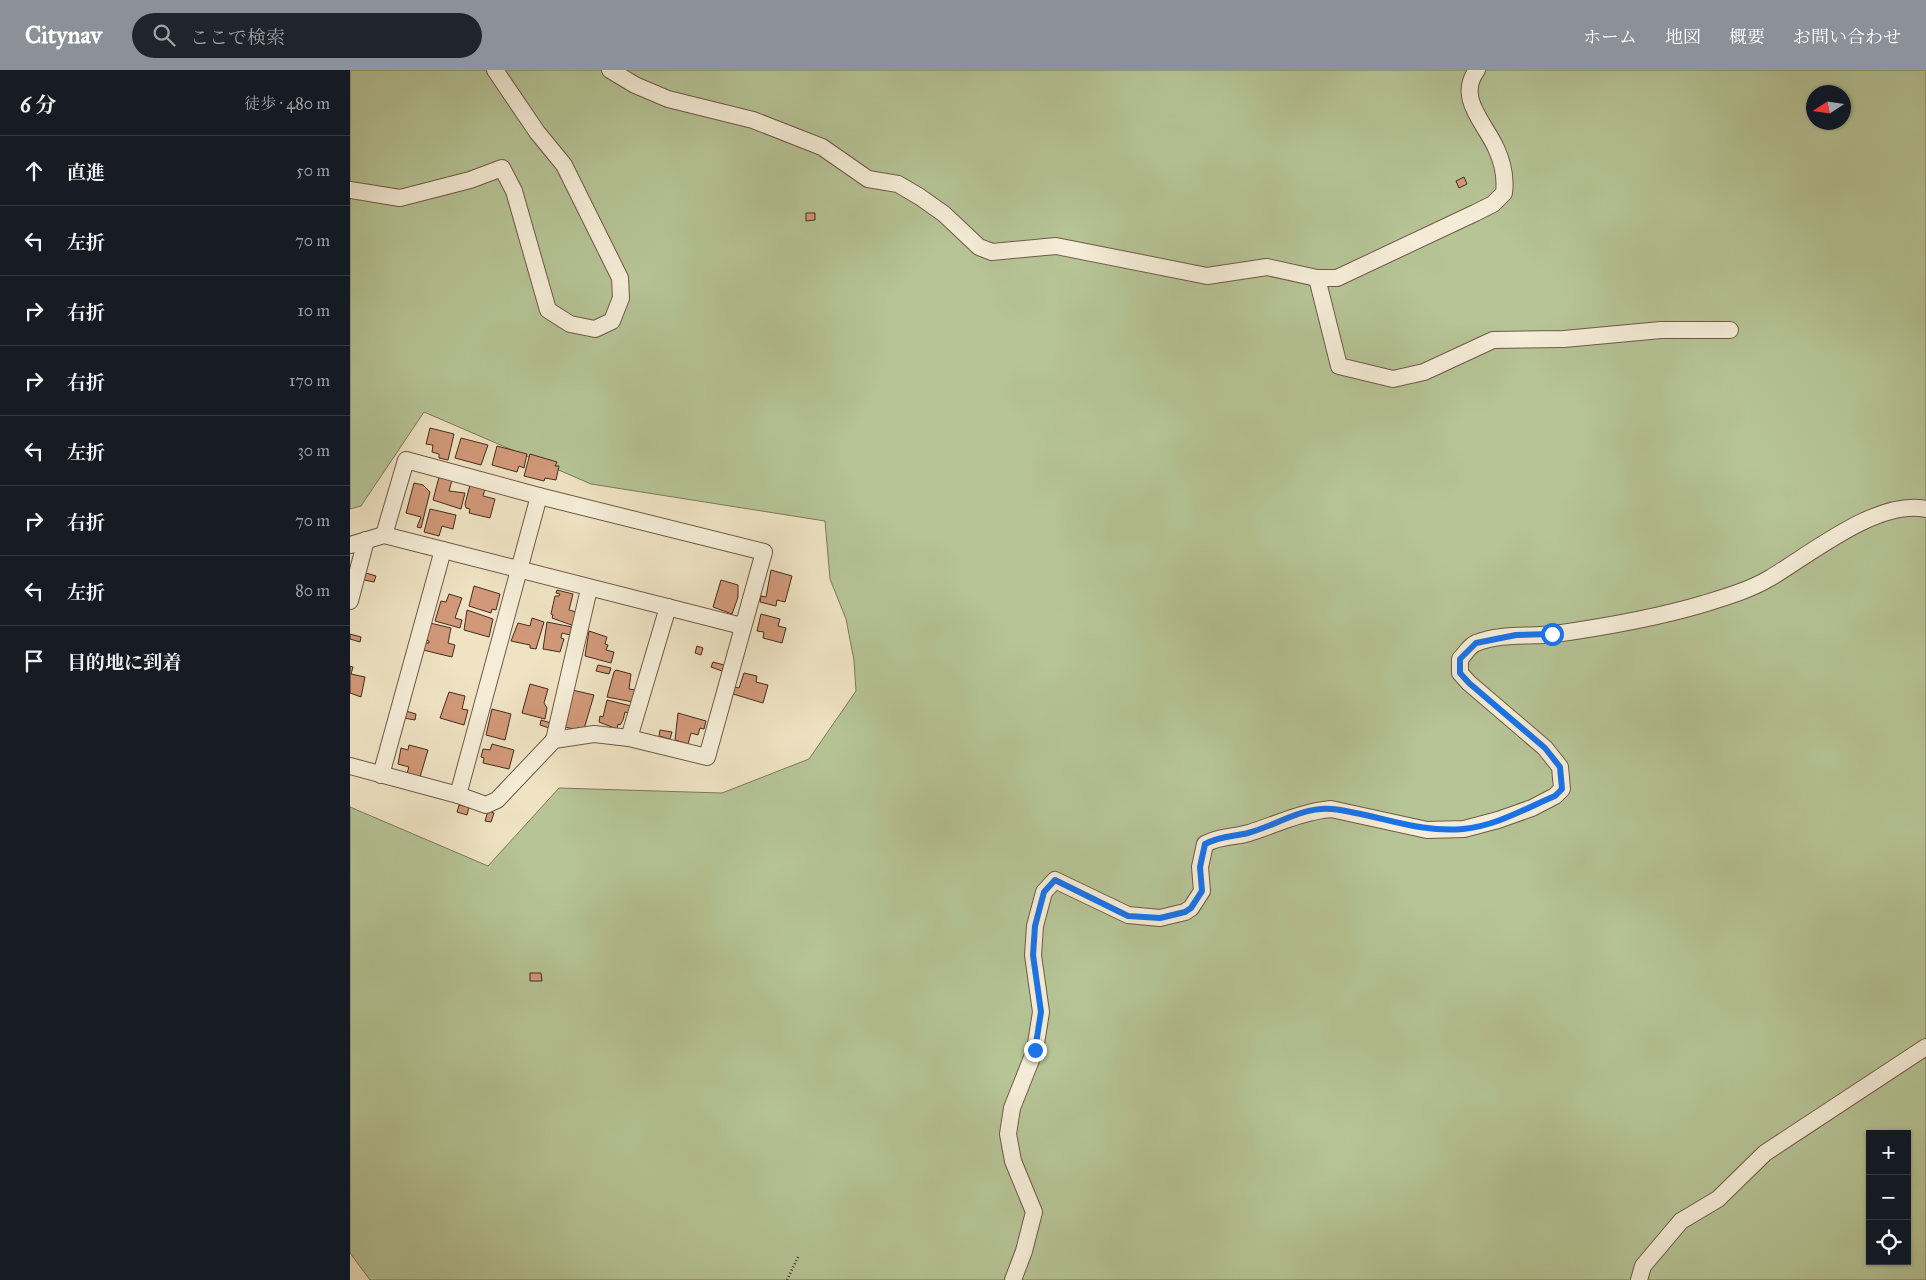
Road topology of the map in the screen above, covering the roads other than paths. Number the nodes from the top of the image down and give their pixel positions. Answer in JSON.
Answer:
{"nodes":[{"id":1,"x":495,"y":70,"type":"edge"},
{"id":2,"x":610,"y":70,"type":"edge"},
{"id":3,"x":1477,"y":70,"type":"edge"},
{"id":4,"x":350,"y":190,"type":"edge"},
{"id":5,"x":1317,"y":278,"type":"junction"},
{"id":6,"x":1730,"y":330,"type":"dead end"},
{"id":7,"x":539,"y":496,"type":"junction"},
{"id":8,"x":1926,"y":509,"type":"edge"},
{"id":9,"x":384,"y":535,"type":"junction"},
{"id":10,"x":366,"y":540,"type":"junction"},
{"id":11,"x":350,"y":545,"type":"edge"},
{"id":12,"x":443,"y":550,"type":"junction"},
{"id":13,"x":518,"y":568,"type":"junction"},
{"id":14,"x":589,"y":589,"type":"junction"},
{"id":15,"x":350,"y":601,"type":"edge"},
{"id":16,"x":668,"y":607,"type":"junction"},
{"id":17,"x":742,"y":626,"type":"junction"},
{"id":18,"x":629,"y":738,"type":"junction"},
{"id":19,"x":554,"y":740,"type":"junction"},
{"id":20,"x":350,"y":766,"type":"edge"},
{"id":21,"x":381,"y":775,"type":"junction"},
{"id":22,"x":458,"y":795,"type":"junction"},
{"id":23,"x":1926,"y":1047,"type":"edge"},
{"id":24,"x":1013,"y":1280,"type":"edge"},
{"id":25,"x":1639,"y":1280,"type":"edge"}],
"edges":[{"from":1,"to":4,"type":"street"},
{"from":2,"to":5,"type":"street"},
{"from":3,"to":5,"type":"street"},
{"from":5,"to":6,"type":"street"},
{"from":7,"to":9,"type":"street"},
{"from":7,"to":13,"type":"street"},
{"from":7,"to":17,"type":"street"},
{"from":8,"to":24,"type":"street"},
{"from":9,"to":10,"type":"street"},
{"from":9,"to":12,"type":"street"},
{"from":10,"to":11,"type":"street"},
{"from":10,"to":15,"type":"street"},
{"from":12,"to":13,"type":"street"},
{"from":12,"to":21,"type":"street"},
{"from":13,"to":14,"type":"street"},
{"from":13,"to":22,"type":"street"},
{"from":14,"to":16,"type":"street"},
{"from":14,"to":19,"type":"street"},
{"from":16,"to":17,"type":"street"},
{"from":16,"to":18,"type":"street"},
{"from":17,"to":18,"type":"street"},
{"from":18,"to":19,"type":"street"},
{"from":19,"to":22,"type":"street"},
{"from":20,"to":21,"type":"street"},
{"from":21,"to":22,"type":"street"},
{"from":23,"to":25,"type":"street"}]}
